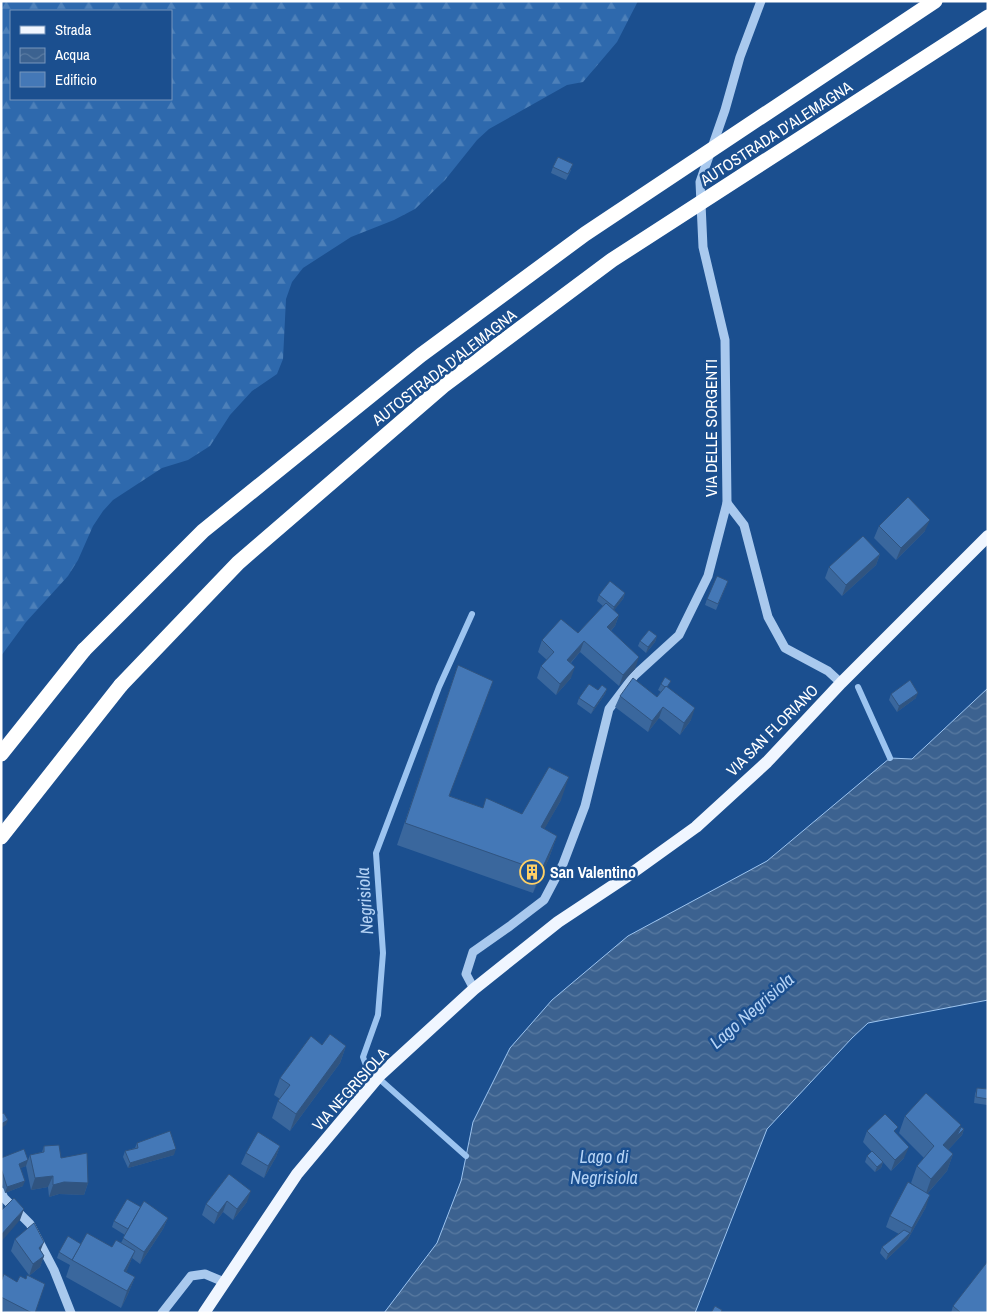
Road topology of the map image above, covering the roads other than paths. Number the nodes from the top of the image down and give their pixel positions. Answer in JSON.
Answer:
{"nodes":[{"id":1,"x":761,"y":1,"type":"edge"},
{"id":2,"x":934,"y":1,"type":"edge"},
{"id":3,"x":988,"y":16,"type":"edge"},
{"id":4,"x":727,"y":502,"type":"junction"},
{"id":5,"x":988,"y":536,"type":"edge"},
{"id":6,"x":841,"y":683,"type":"junction"},
{"id":7,"x":1,"y":754,"type":"edge"},
{"id":8,"x":1,"y":837,"type":"edge"},
{"id":9,"x":558,"y":922,"type":"joint"},
{"id":10,"x":474,"y":989,"type":"junction"},
{"id":11,"x":1,"y":1192,"type":"edge"},
{"id":12,"x":224,"y":1282,"type":"junction"},
{"id":13,"x":71,"y":1313,"type":"edge"},
{"id":14,"x":162,"y":1313,"type":"edge"},
{"id":15,"x":204,"y":1313,"type":"edge"}],
"edges":[{"from":1,"to":4,"type":"street","name":"VIA DELLE SORGENTI"},
{"from":2,"to":7,"type":"highway","name":"AUTOSTRADA D'ALEMAGNA","bridge":true},
{"from":3,"to":8,"type":"highway","name":"AUTOSTRADA D'ALEMAGNA","bridge":true},
{"from":4,"to":6,"type":"street"},
{"from":4,"to":10,"type":"street","name":"VIA DELLE SORGENTI"},
{"from":5,"to":6,"type":"main road","name":"VIA SAN FLORIANO"},
{"from":6,"to":9,"type":"main road","name":"VIA SAN FLORIANO"},
{"from":9,"to":10,"type":"main road","name":"VIA NEGRISIOLA"},
{"from":10,"to":12,"type":"main road","name":"VIA NEGRISIOLA"},
{"from":11,"to":13,"type":"street"},
{"from":12,"to":14,"type":"street"},
{"from":12,"to":15,"type":"main road","name":"VIA NEGRISIOLA"}]}
